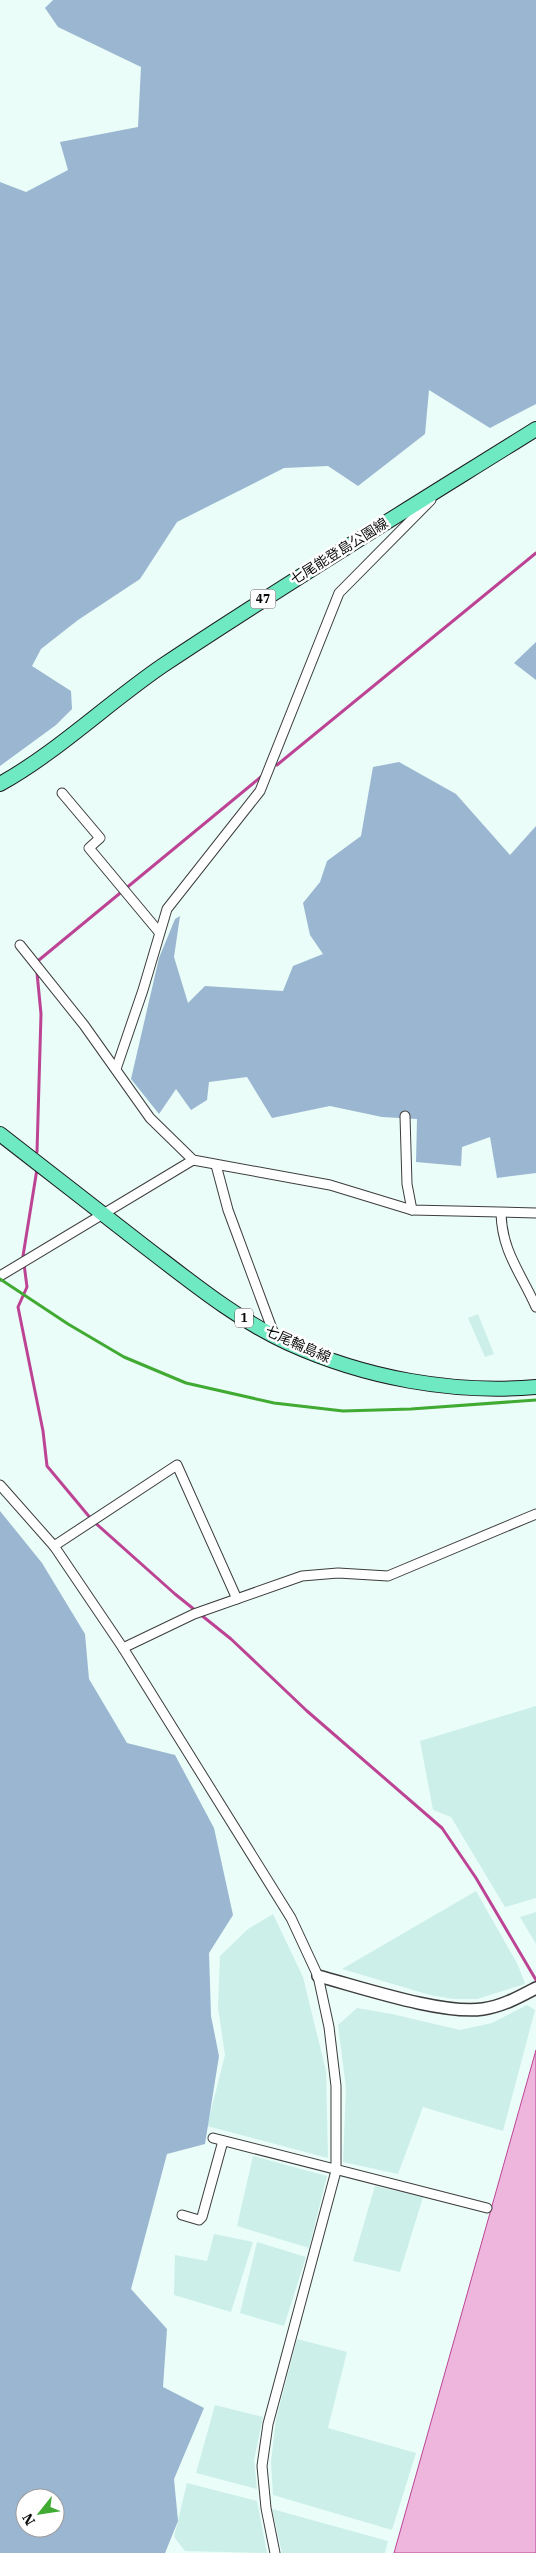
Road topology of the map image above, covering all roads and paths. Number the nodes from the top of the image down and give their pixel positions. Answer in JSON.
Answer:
{"nodes":[{"id":1,"x":536,"y":429,"type":"edge"},
{"id":2,"x":443,"y":487,"type":"junction"},
{"id":3,"x":0,"y":784,"type":"edge"},
{"id":4,"x":62,"y":793,"type":"dead end"},
{"id":5,"x":159,"y":932,"type":"junction"},
{"id":6,"x":20,"y":945,"type":"dead end"},
{"id":7,"x":116,"y":1069,"type":"junction"},
{"id":8,"x":405,"y":1116,"type":"dead end"},
{"id":9,"x":0,"y":1134,"type":"edge"},
{"id":10,"x":193,"y":1160,"type":"junction"},
{"id":11,"x":216,"y":1165,"type":"junction"},
{"id":12,"x":412,"y":1210,"type":"junction"},
{"id":13,"x":501,"y":1213,"type":"junction"},
{"id":14,"x":536,"y":1213,"type":"edge"},
{"id":15,"x":102,"y":1214,"type":"junction"},
{"id":16,"x":0,"y":1276,"type":"edge"},
{"id":17,"x":536,"y":1307,"type":"edge"},
{"id":18,"x":274,"y":1334,"type":"junction"},
{"id":19,"x":536,"y":1387,"type":"edge"},
{"id":20,"x":0,"y":1485,"type":"edge"},
{"id":21,"x":536,"y":1514,"type":"edge"},
{"id":22,"x":54,"y":1546,"type":"junction"},
{"id":23,"x":237,"y":1599,"type":"junction"},
{"id":24,"x":123,"y":1648,"type":"junction"},
{"id":25,"x":318,"y":1976,"type":"junction"},
{"id":26,"x":534,"y":1989,"type":"edge"},
{"id":27,"x":213,"y":2138,"type":"dead end"},
{"id":28,"x":223,"y":2141,"type":"junction"},
{"id":29,"x":336,"y":2171,"type":"junction"},
{"id":30,"x":487,"y":2208,"type":"dead end"},
{"id":31,"x":182,"y":2215,"type":"dead end"},
{"id":32,"x":275,"y":2553,"type":"edge"}],
"edges":[{"from":1,"to":2,"type":"main road","name":"七尾能登島公園線","number":"47"},
{"from":2,"to":3,"type":"main road","name":"七尾能登島公園線","number":"47"},
{"from":2,"to":5,"type":"street"},
{"from":4,"to":5,"type":"street"},
{"from":5,"to":7,"type":"street"},
{"from":6,"to":7,"type":"street"},
{"from":7,"to":10,"type":"street"},
{"from":8,"to":12,"type":"street"},
{"from":9,"to":15,"type":"main road","name":"七尾輪島線","number":"1"},
{"from":10,"to":11,"type":"street"},
{"from":10,"to":15,"type":"street"},
{"from":11,"to":12,"type":"street"},
{"from":11,"to":18,"type":"street"},
{"from":12,"to":13,"type":"street"},
{"from":13,"to":14,"type":"street"},
{"from":13,"to":17,"type":"street"},
{"from":15,"to":16,"type":"street"},
{"from":15,"to":18,"type":"main road","name":"七尾輪島線","number":"1"},
{"from":18,"to":19,"type":"main road","name":"七尾輪島線","number":"1"},
{"from":20,"to":22,"type":"street"},
{"from":21,"to":23,"type":"street"},
{"from":22,"to":23,"type":"street"},
{"from":22,"to":24,"type":"street"},
{"from":23,"to":24,"type":"street"},
{"from":24,"to":25,"type":"street"},
{"from":25,"to":26,"type":"street"},
{"from":25,"to":29,"type":"street"},
{"from":27,"to":28,"type":"street"},
{"from":28,"to":29,"type":"street"},
{"from":28,"to":31,"type":"street"},
{"from":29,"to":30,"type":"street"},
{"from":29,"to":32,"type":"street"}]}
